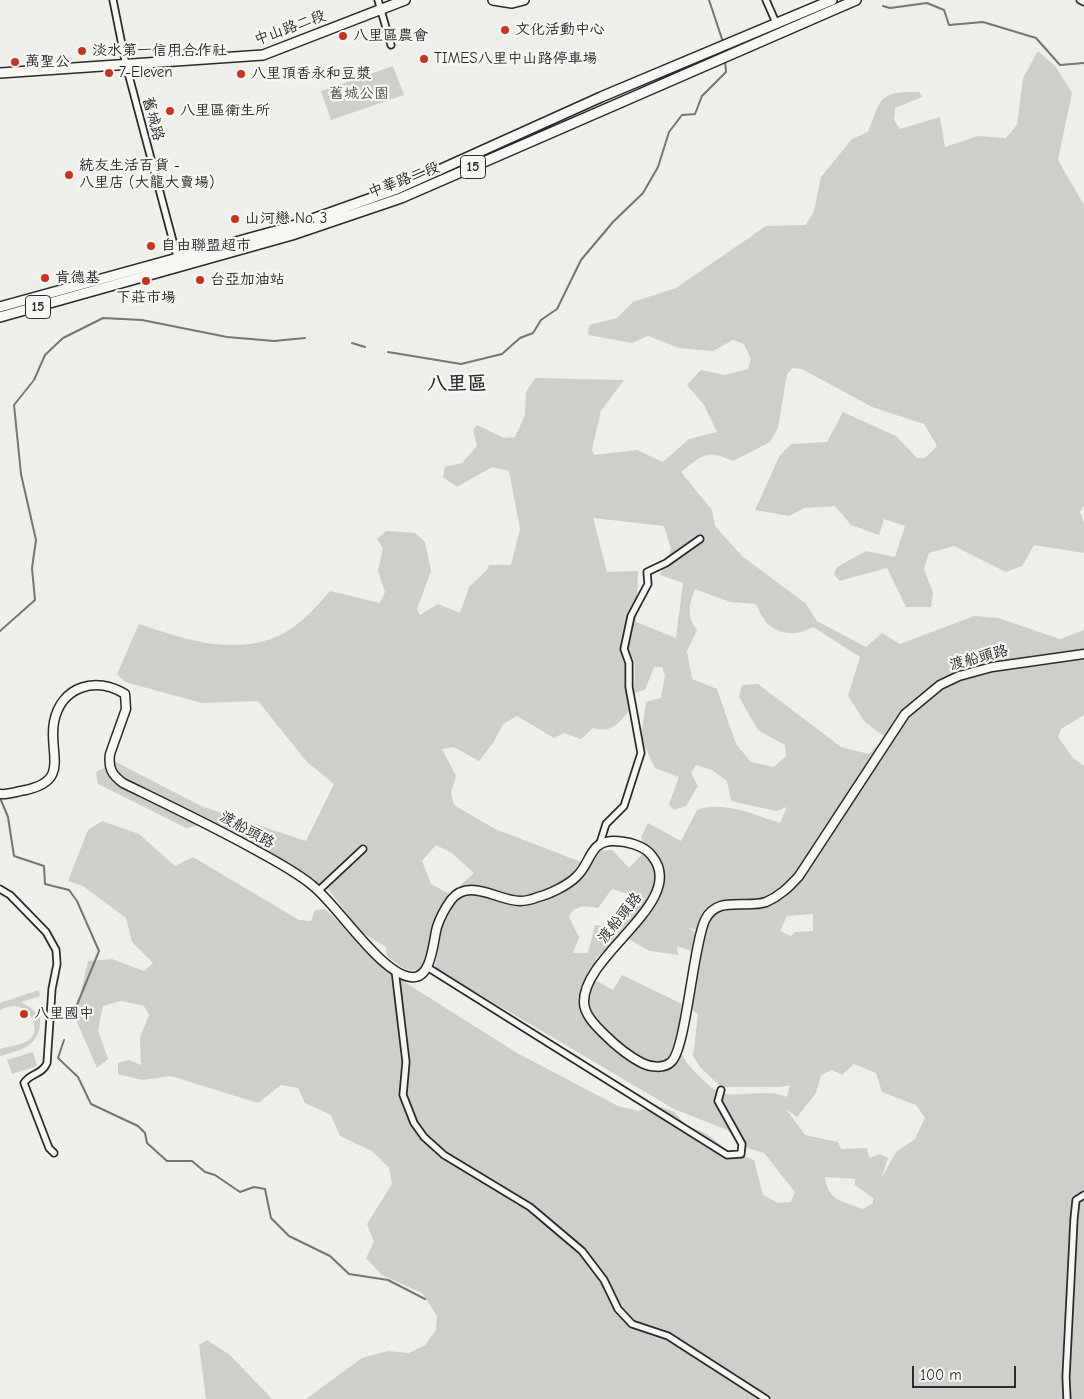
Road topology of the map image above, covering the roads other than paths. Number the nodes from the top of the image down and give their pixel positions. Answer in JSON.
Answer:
{"nodes":[{"id":1,"x":113,"y":0,"type":"edge"},
{"id":2,"x":406,"y":0,"type":"edge"},
{"id":3,"x":493,"y":0,"type":"edge"},
{"id":4,"x":524,"y":0,"type":"edge"},
{"id":5,"x":766,"y":0,"type":"edge"},
{"id":6,"x":832,"y":0,"type":"edge"},
{"id":7,"x":856,"y":0,"type":"edge"},
{"id":8,"x":1080,"y":0,"type":"edge"},
{"id":9,"x":1084,"y":2,"type":"edge"},
{"id":10,"x":379,"y":4,"type":"edge"},
{"id":11,"x":778,"y":28,"type":"junction"},
{"id":12,"x":391,"y":45,"type":"dead end"},
{"id":13,"x":126,"y":65,"type":"junction"},
{"id":14,"x":0,"y":73,"type":"edge"},
{"id":15,"x":179,"y":263,"type":"junction"},
{"id":16,"x":0,"y":307,"type":"edge"},
{"id":17,"x":0,"y":317,"type":"edge"},
{"id":18,"x":700,"y":539,"type":"dead end"},
{"id":19,"x":1084,"y":654,"type":"edge"},
{"id":20,"x":2,"y":794,"type":"edge"},
{"id":21,"x":600,"y":843,"type":"junction"},
{"id":22,"x":363,"y":849,"type":"dead end"},
{"id":23,"x":0,"y":889,"type":"edge"},
{"id":24,"x":318,"y":891,"type":"junction"},
{"id":25,"x":427,"y":967,"type":"junction"},
{"id":26,"x":395,"y":970,"type":"junction"},
{"id":27,"x":721,"y":1090,"type":"dead end"},
{"id":28,"x":54,"y":1153,"type":"dead end"},
{"id":29,"x":1084,"y":1195,"type":"edge"},
{"id":30,"x":766,"y":1399,"type":"edge"},
{"id":31,"x":1067,"y":1399,"type":"edge"}],
"edges":[{"from":1,"to":13,"type":"street","name":"舊城路"},
{"from":2,"to":10,"type":"main road","name":"中山路二段"},
{"from":3,"to":4,"type":"main road"},
{"from":5,"to":11,"type":"street"},
{"from":6,"to":11,"type":"main road","name":"中華路二段","number":"15"},
{"from":7,"to":11,"type":"main road","name":"中華路二段","number":"15"},
{"from":8,"to":9,"type":"street"},
{"from":10,"to":12,"type":"street"},
{"from":10,"to":13,"type":"main road","name":"中山路二段"},
{"from":11,"to":15,"type":"main road","name":"中華路二段","number":"15"},
{"from":13,"to":14,"type":"main road","name":"中山路二段"},
{"from":13,"to":15,"type":"street","name":"舊城路"},
{"from":15,"to":16,"type":"main road","name":"中華路二段","number":"15"},
{"from":15,"to":17,"type":"main road","name":"中華路二段","number":"15"},
{"from":18,"to":21,"type":"street"},
{"from":19,"to":21,"type":"street","name":"渡船頭路"},
{"from":20,"to":24,"type":"street","name":"渡船頭路"},
{"from":21,"to":25,"type":"street"},
{"from":22,"to":24,"type":"street"},
{"from":23,"to":28,"type":"street"},
{"from":24,"to":26,"type":"street","name":"渡船頭路"},
{"from":25,"to":26,"type":"street","name":"渡船頭路"},
{"from":25,"to":27,"type":"street"},
{"from":26,"to":30,"type":"street"},
{"from":29,"to":31,"type":"street"}]}
